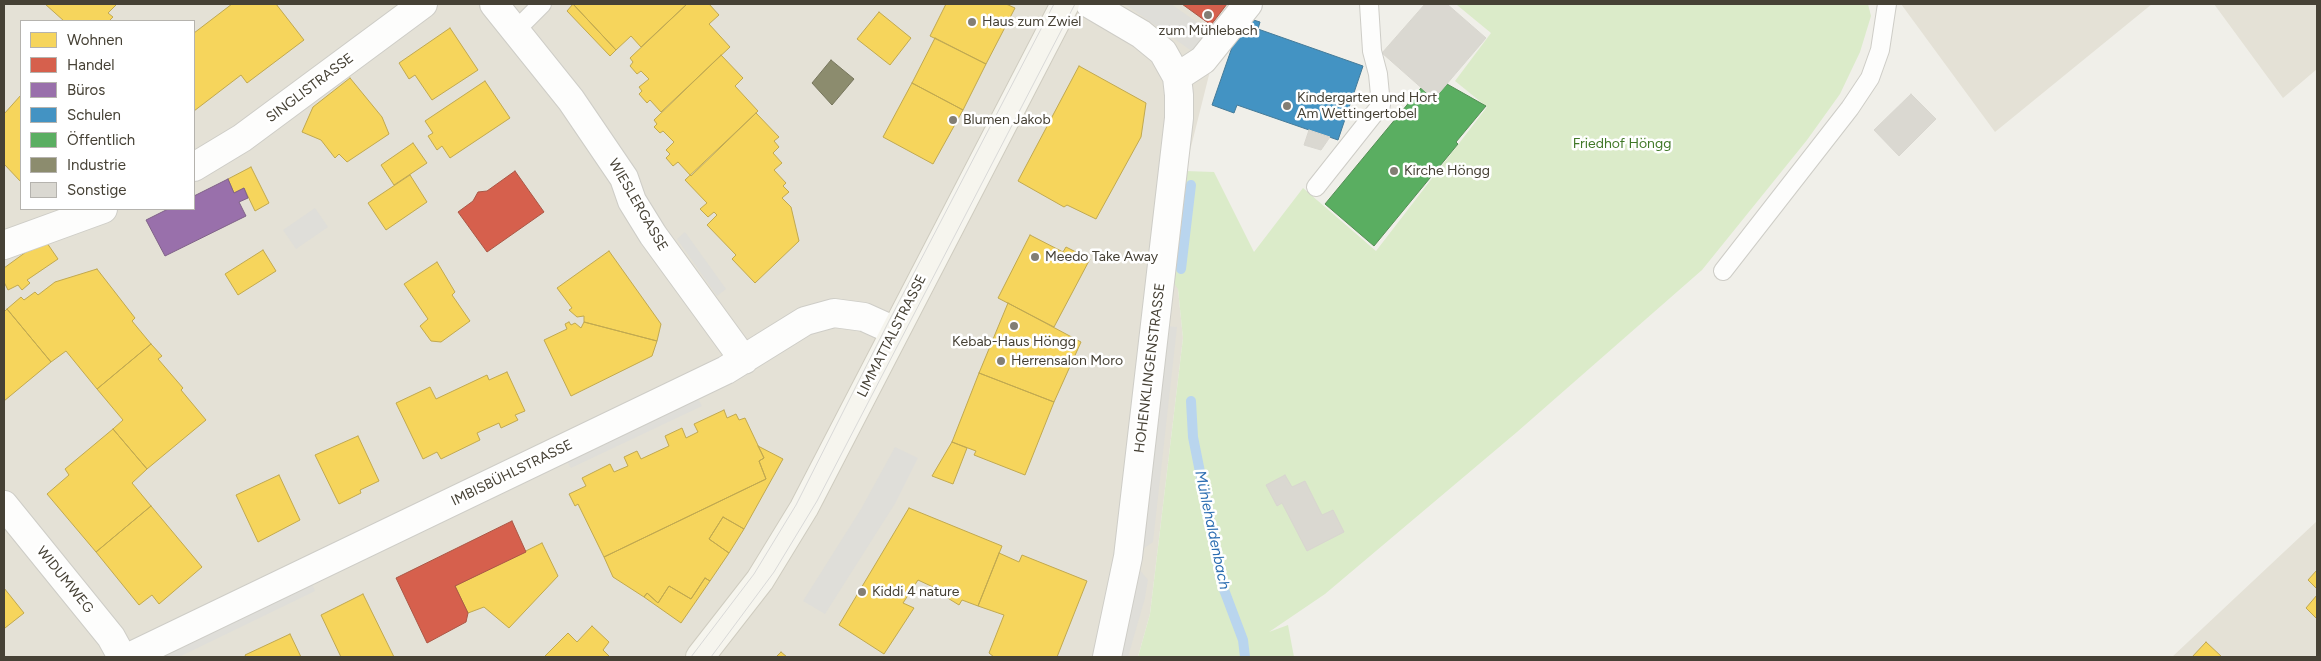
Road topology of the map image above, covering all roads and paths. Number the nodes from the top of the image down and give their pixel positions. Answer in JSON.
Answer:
{"nodes":[{"id":1,"x":423,"y":4,"type":"edge"},
{"id":2,"x":494,"y":4,"type":"edge"},
{"id":3,"x":542,"y":4,"type":"edge"},
{"id":4,"x":1065,"y":4,"type":"edge"},
{"id":5,"x":1090,"y":4,"type":"edge"},
{"id":6,"x":1248,"y":4,"type":"edge"},
{"id":7,"x":1369,"y":4,"type":"edge"},
{"id":8,"x":1888,"y":4,"type":"edge"},
{"id":9,"x":516,"y":30,"type":"junction"},
{"id":10,"x":1177,"y":77,"type":"junction"},
{"id":11,"x":195,"y":166,"type":"edge"},
{"id":12,"x":1316,"y":187,"type":"dead end"},
{"id":13,"x":100,"y":210,"type":"edge"},
{"id":14,"x":4,"y":245,"type":"edge"},
{"id":15,"x":1723,"y":271,"type":"dead end"},
{"id":16,"x":895,"y":331,"type":"junction"},
{"id":17,"x":744,"y":360,"type":"junction"},
{"id":18,"x":4,"y":505,"type":"edge"},
{"id":19,"x":122,"y":657,"type":"edge"},
{"id":20,"x":129,"y":657,"type":"edge"},
{"id":21,"x":700,"y":657,"type":"edge"},
{"id":22,"x":1107,"y":657,"type":"edge"}],
"edges":[{"from":1,"to":11,"type":"street","name":"SINGLISTRASSE"},
{"from":2,"to":9,"type":"street","name":"WIESLERGASSE"},
{"from":3,"to":9,"type":"lane"},
{"from":4,"to":16,"type":"street","name":"LIMMATTALSTRASSE"},
{"from":5,"to":10,"type":"street"},
{"from":6,"to":10,"type":"street"},
{"from":7,"to":12,"type":"lane"},
{"from":8,"to":15,"type":"lane"},
{"from":9,"to":17,"type":"street","name":"WIESLERGASSE"},
{"from":10,"to":22,"type":"street","name":"HOHENKLINGENSTRASSE"},
{"from":13,"to":14,"type":"street"},
{"from":16,"to":17,"type":"street","name":"IMBISBÜHLSTRASSE"},
{"from":16,"to":21,"type":"street","name":"LIMMATTALSTRASSE"},
{"from":17,"to":20,"type":"street","name":"IMBISBÜHLSTRASSE"},
{"from":18,"to":19,"type":"street","name":"WIDUMWEG"}]}
